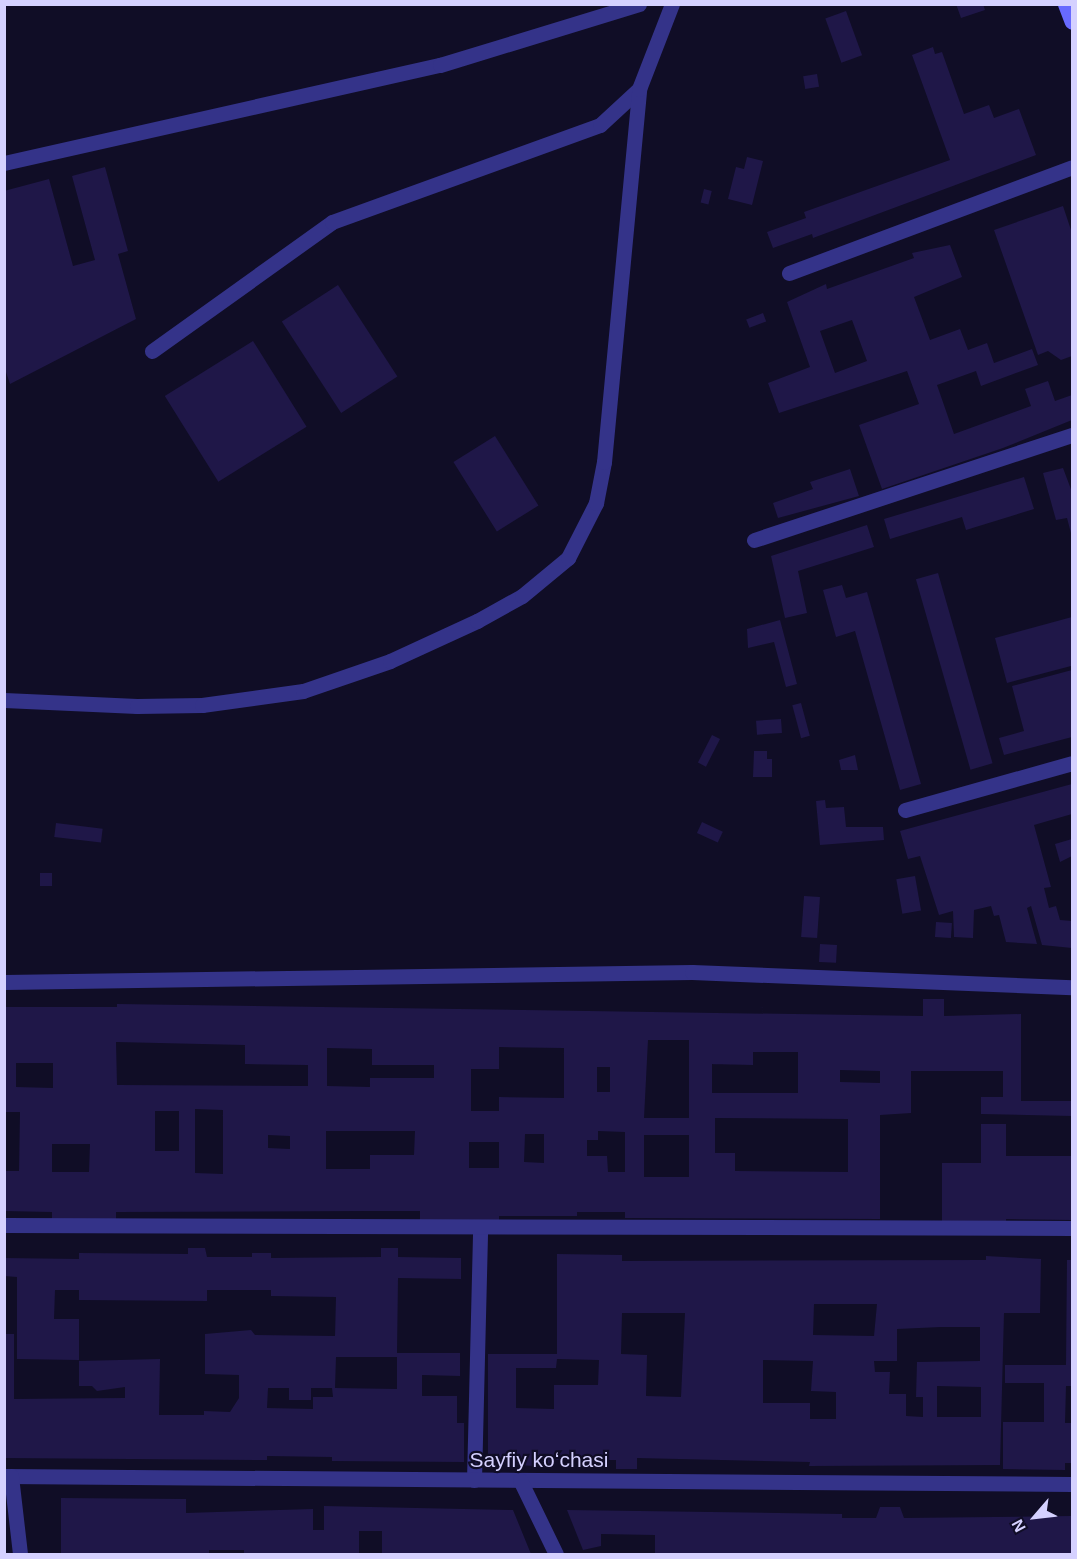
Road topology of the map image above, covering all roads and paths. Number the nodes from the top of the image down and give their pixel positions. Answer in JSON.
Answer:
{"nodes":[{"id":1,"x":639,"y":4,"type":"edge"},
{"id":2,"x":672,"y":4,"type":"edge"},
{"id":3,"x":1065,"y":4,"type":"edge"},
{"id":4,"x":1072,"y":22,"type":"edge"},
{"id":5,"x":639,"y":89,"type":"junction"},
{"id":6,"x":4,"y":163,"type":"edge"},
{"id":7,"x":1072,"y":167,"type":"edge"},
{"id":8,"x":789,"y":273,"type":"dead end"},
{"id":9,"x":152,"y":351,"type":"dead end"},
{"id":10,"x":1072,"y":435,"type":"edge"},
{"id":11,"x":754,"y":540,"type":"dead end"},
{"id":12,"x":4,"y":700,"type":"edge"},
{"id":13,"x":1072,"y":763,"type":"edge"},
{"id":14,"x":905,"y":810,"type":"dead end"},
{"id":15,"x":4,"y":981,"type":"edge"},
{"id":16,"x":1072,"y":987,"type":"edge"},
{"id":17,"x":4,"y":1225,"type":"edge"},
{"id":18,"x":480,"y":1227,"type":"junction"},
{"id":19,"x":1072,"y":1228,"type":"edge"},
{"id":20,"x":8,"y":1476,"type":"edge"},
{"id":21,"x":474,"y":1480,"type":"junction"},
{"id":22,"x":520,"y":1480,"type":"junction"},
{"id":23,"x":1072,"y":1484,"type":"edge"},
{"id":24,"x":20,"y":1554,"type":"edge"},
{"id":25,"x":556,"y":1554,"type":"edge"}],
"edges":[{"from":1,"to":6,"type":"street"},
{"from":2,"to":5,"type":"street"},
{"from":3,"to":4,"type":"main road"},
{"from":5,"to":9,"type":"street"},
{"from":5,"to":12,"type":"street"},
{"from":7,"to":8,"type":"street"},
{"from":10,"to":11,"type":"street"},
{"from":13,"to":14,"type":"street"},
{"from":15,"to":16,"type":"street"},
{"from":17,"to":18,"type":"street"},
{"from":18,"to":19,"type":"street"},
{"from":18,"to":21,"type":"street"},
{"from":20,"to":21,"type":"street","name":"Sayfiy koʻchasi"},
{"from":20,"to":24,"type":"street"},
{"from":21,"to":22,"type":"street","name":"Sayfiy koʻchasi"},
{"from":22,"to":23,"type":"street","name":"Sayfiy koʻchasi"},
{"from":22,"to":25,"type":"street"}]}
